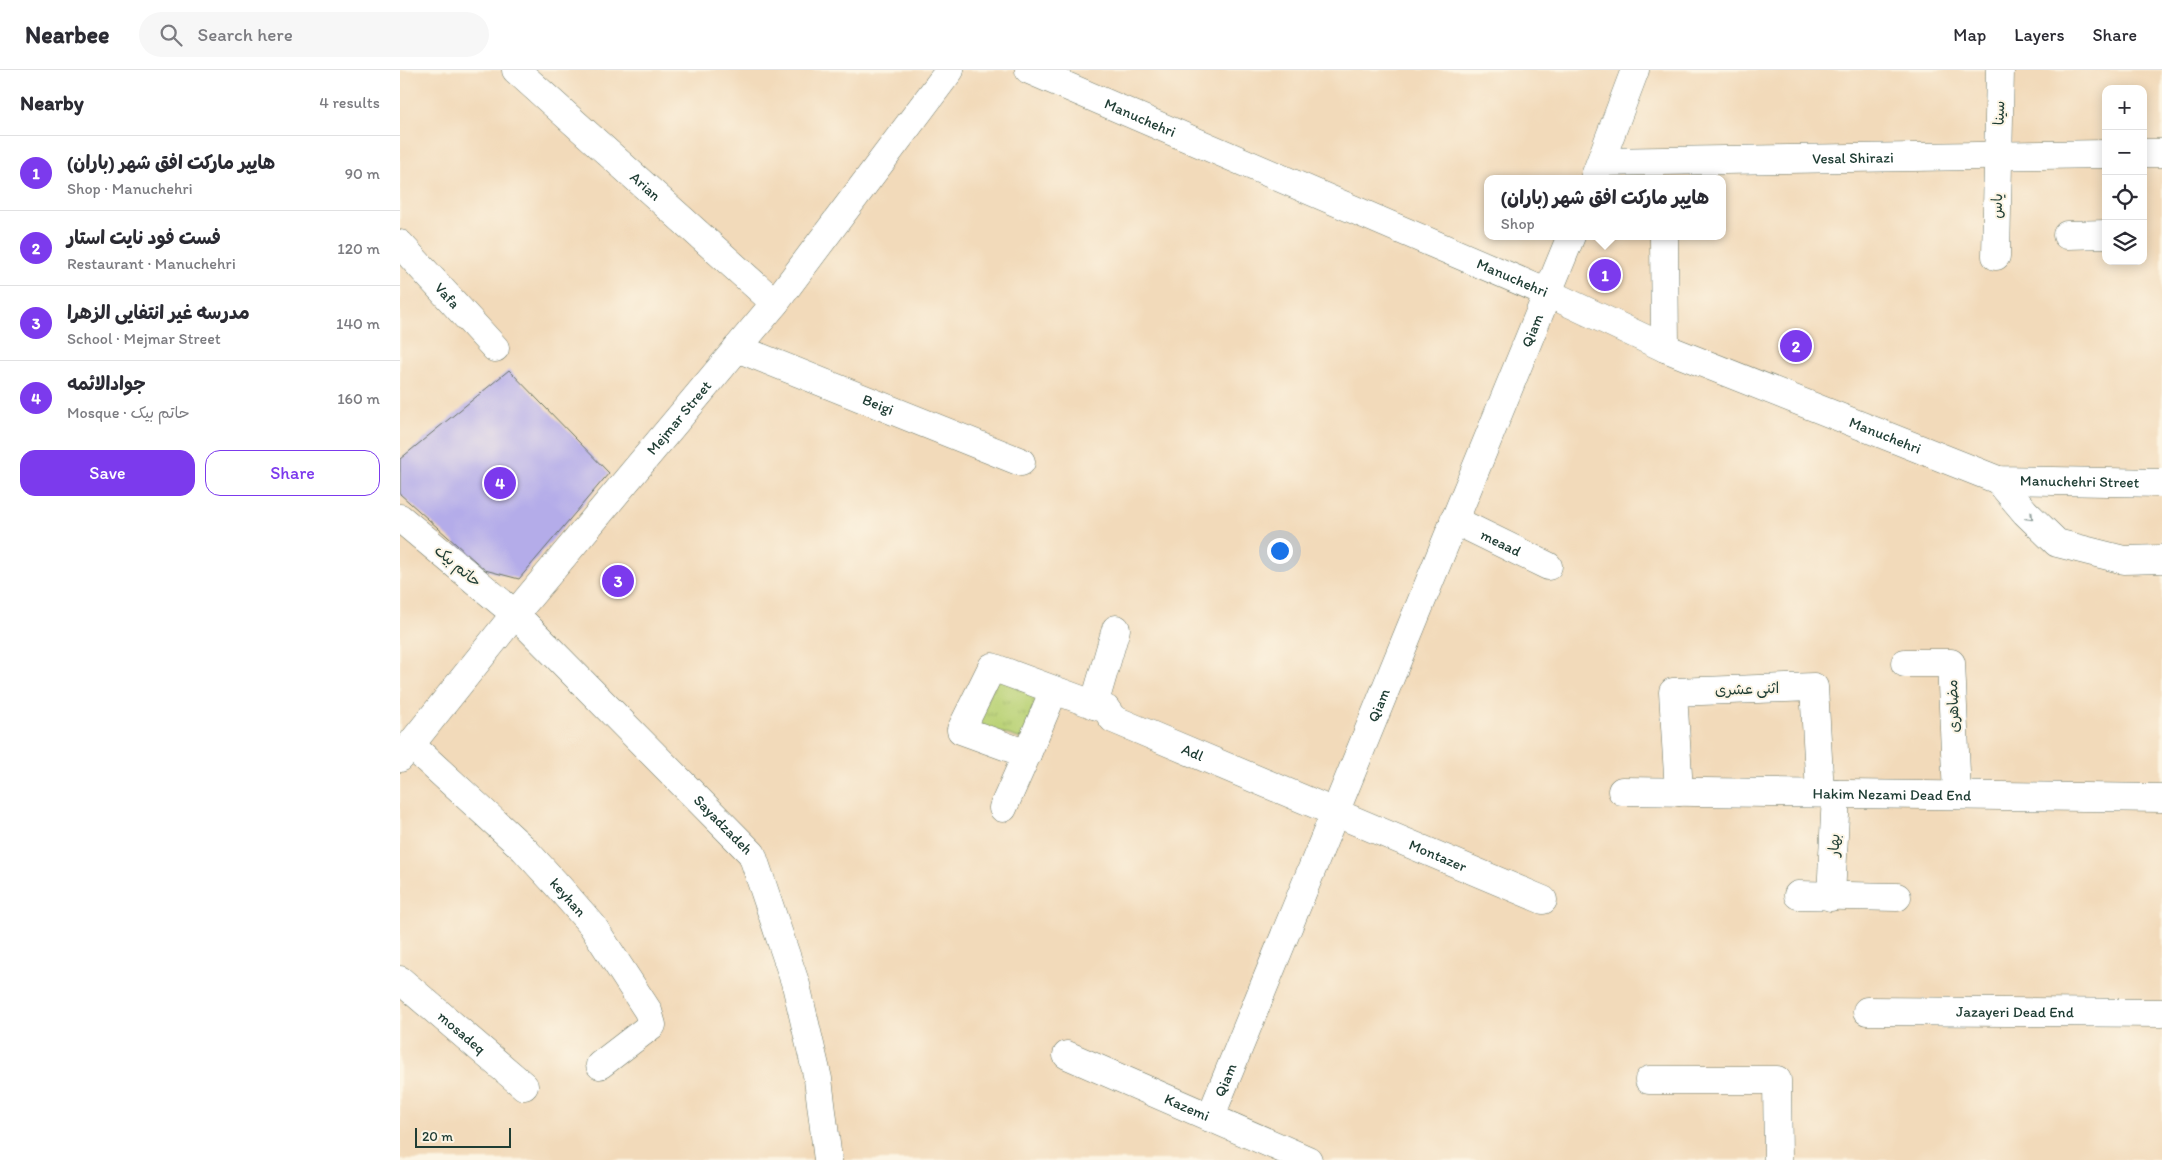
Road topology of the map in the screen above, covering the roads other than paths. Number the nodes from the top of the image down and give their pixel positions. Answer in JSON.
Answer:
{"nodes":[{"id":1,"x":516,"y":70,"type":"edge"},
{"id":2,"x":950,"y":70,"type":"edge"},
{"id":3,"x":1029,"y":70,"type":"edge"},
{"id":4,"x":1635,"y":70,"type":"edge"},
{"id":5,"x":2000,"y":70,"type":"edge"},
{"id":6,"x":2147,"y":153,"type":"edge"},
{"id":7,"x":2162,"y":153,"type":"edge"},
{"id":8,"x":2102,"y":154,"type":"edge"},
{"id":9,"x":1997,"y":155,"type":"junction"},
{"id":10,"x":1597,"y":170,"type":"edge"},
{"id":11,"x":1664,"y":170,"type":"edge"},
{"id":12,"x":2102,"y":234,"type":"edge"},
{"id":13,"x":2067,"y":235,"type":"dead end"},
{"id":14,"x":1569,"y":240,"type":"edge"},
{"id":15,"x":1664,"y":240,"type":"edge"},
{"id":16,"x":400,"y":244,"type":"edge"},
{"id":17,"x":1996,"y":256,"type":"dead end"},
{"id":18,"x":1548,"y":293,"type":"junction"},
{"id":19,"x":775,"y":303,"type":"junction"},
{"id":20,"x":495,"y":348,"type":"dead end"},
{"id":21,"x":737,"y":348,"type":"junction"},
{"id":22,"x":1665,"y":348,"type":"junction"},
{"id":23,"x":1021,"y":462,"type":"dead end"},
{"id":24,"x":1998,"y":480,"type":"junction"},
{"id":25,"x":2162,"y":482,"type":"edge"},
{"id":26,"x":400,"y":518,"type":"edge"},
{"id":27,"x":1454,"y":520,"type":"junction"},
{"id":28,"x":2162,"y":559,"type":"edge"},
{"id":29,"x":1548,"y":566,"type":"dead end"},
{"id":30,"x":515,"y":614,"type":"junction"},
{"id":31,"x":1116,"y":628,"type":"dead end"},
{"id":32,"x":1906,"y":663,"type":"dead end"},
{"id":33,"x":1054,"y":690,"type":"junction"},
{"id":34,"x":1094,"y":705,"type":"junction"},
{"id":35,"x":405,"y":752,"type":"edge"},
{"id":36,"x":1027,"y":754,"type":"junction"},
{"id":37,"x":1622,"y":791,"type":"dead end"},
{"id":38,"x":1678,"y":792,"type":"junction"},
{"id":39,"x":1828,"y":793,"type":"junction"},
{"id":40,"x":1957,"y":795,"type":"junction"},
{"id":41,"x":2162,"y":798,"type":"edge"},
{"id":42,"x":1003,"y":808,"type":"dead end"},
{"id":43,"x":1334,"y":812,"type":"junction"},
{"id":44,"x":1798,"y":895,"type":"dead end"},
{"id":45,"x":1831,"y":897,"type":"junction"},
{"id":46,"x":1897,"y":897,"type":"dead end"},
{"id":47,"x":1543,"y":900,"type":"dead end"},
{"id":48,"x":400,"y":980,"type":"edge"},
{"id":49,"x":1867,"y":1011,"type":"dead end"},
{"id":50,"x":2162,"y":1013,"type":"edge"},
{"id":51,"x":1067,"y":1055,"type":"dead end"},
{"id":52,"x":600,"y":1065,"type":"dead end"},
{"id":53,"x":1648,"y":1080,"type":"dead end"},
{"id":54,"x":524,"y":1086,"type":"dead end"},
{"id":55,"x":1210,"y":1118,"type":"junction"},
{"id":56,"x":828,"y":1160,"type":"edge"},
{"id":57,"x":1308,"y":1160,"type":"edge"},
{"id":58,"x":1778,"y":1160,"type":"edge"}],
"edges":[{"from":1,"to":19,"type":"street","name":"Arian"},
{"from":2,"to":19,"type":"street","name":"Mejmar Street"},
{"from":3,"to":18,"type":"street","name":"Manuchehri"},
{"from":4,"to":10,"type":"street","name":"Vesal Shirazi"},
{"from":5,"to":9,"type":"street","name":"سینا"},
{"from":6,"to":7,"type":"street"},
{"from":8,"to":9,"type":"street","name":"Vesal Shirazi"},
{"from":9,"to":11,"type":"street","name":"Vesal Shirazi"},
{"from":9,"to":17,"type":"street","name":"یاس"},
{"from":10,"to":11,"type":"street","name":"Vesal Shirazi"},
{"from":12,"to":13,"type":"street"},
{"from":14,"to":18,"type":"street"},
{"from":15,"to":22,"type":"street"},
{"from":16,"to":20,"type":"street","name":"Vafa"},
{"from":18,"to":22,"type":"street","name":"Manuchehri"},
{"from":18,"to":27,"type":"street","name":"Qiam"},
{"from":19,"to":21,"type":"street","name":"Mejmar Street"},
{"from":21,"to":23,"type":"street","name":"Beigi"},
{"from":21,"to":30,"type":"street","name":"Mejmar Street"},
{"from":22,"to":24,"type":"street","name":"Manuchehri"},
{"from":24,"to":25,"type":"street","name":"Manuchehri Street"},
{"from":24,"to":28,"type":"street","one_way":true},
{"from":26,"to":30,"type":"street","name":"حاتم بیک"},
{"from":27,"to":29,"type":"street","name":"meaad"},
{"from":27,"to":43,"type":"street","name":"Qiam"},
{"from":30,"to":35,"type":"street","name":"Mejmar Street"},
{"from":30,"to":56,"type":"street","name":"Sayadzadeh"},
{"from":31,"to":34,"type":"street"},
{"from":32,"to":40,"type":"street","name":"مضاهری"},
{"from":33,"to":34,"type":"street","name":"Adl"},
{"from":33,"to":36,"type":"street"},
{"from":33,"to":36,"type":"street","name":"Adl"},
{"from":34,"to":43,"type":"street","name":"Adl"},
{"from":35,"to":52,"type":"street","name":"keyhan"},
{"from":36,"to":42,"type":"street"},
{"from":37,"to":38,"type":"street","name":"Hakim Nezami Dead End"},
{"from":38,"to":39,"type":"street","name":"Hakim Nezami Dead End"},
{"from":38,"to":39,"type":"street","name":"اثنی عشری"},
{"from":39,"to":40,"type":"street","name":"Hakim Nezami Dead End"},
{"from":39,"to":45,"type":"street","name":"بهار"},
{"from":40,"to":41,"type":"street","name":"Hakim Nezami Dead End"},
{"from":43,"to":47,"type":"street","name":"Montazer"},
{"from":43,"to":55,"type":"street","name":"Qiam"},
{"from":44,"to":45,"type":"street"},
{"from":45,"to":46,"type":"street"},
{"from":48,"to":54,"type":"street","name":"mosadeq"},
{"from":49,"to":50,"type":"street","name":"Jazayeri Dead End"},
{"from":51,"to":55,"type":"street","name":"Kazemi"},
{"from":53,"to":58,"type":"street"},
{"from":55,"to":57,"type":"street","name":"Kazemi"}]}
